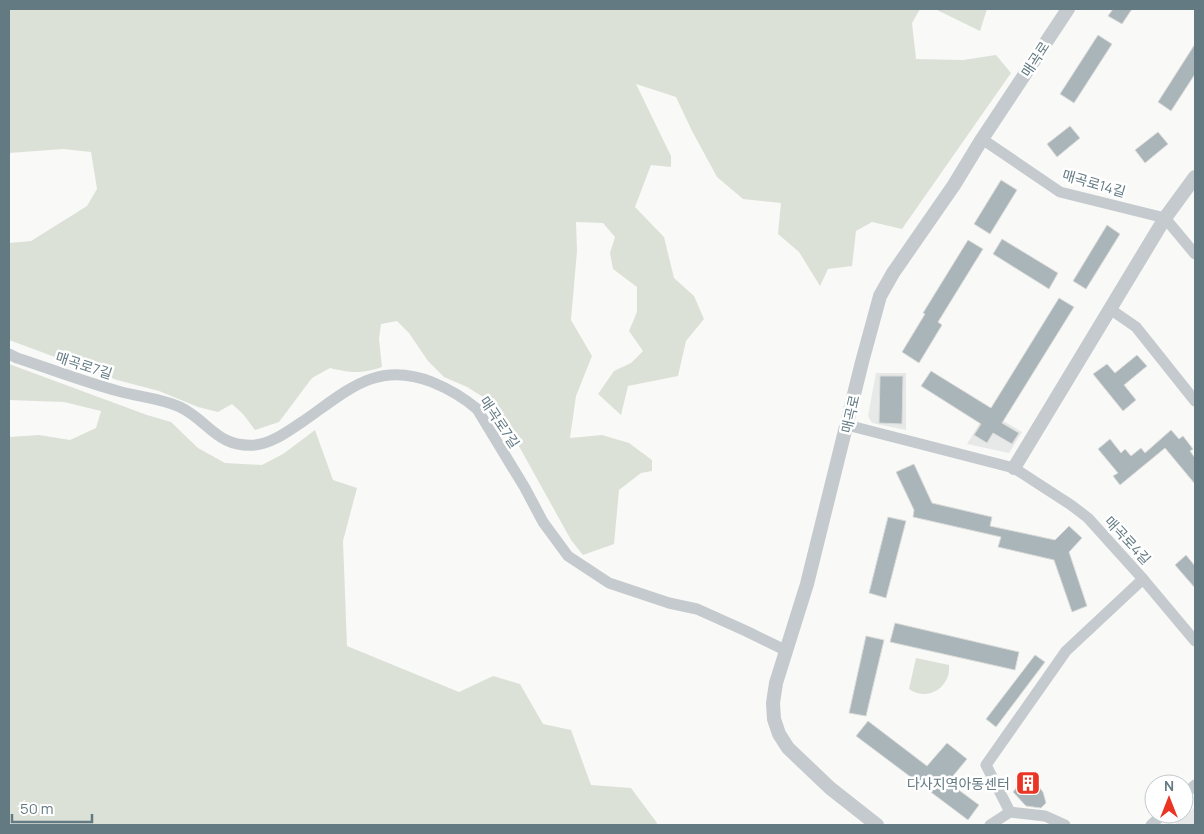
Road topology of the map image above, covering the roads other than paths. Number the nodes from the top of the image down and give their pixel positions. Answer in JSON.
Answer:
{"nodes":[{"id":1,"x":1068,"y":9,"type":"edge"},
{"id":2,"x":982,"y":139,"type":"junction"},
{"id":3,"x":1195,"y":177,"type":"edge"},
{"id":4,"x":1165,"y":218,"type":"junction"},
{"id":5,"x":1195,"y":254,"type":"edge"},
{"id":6,"x":1110,"y":309,"type":"junction"},
{"id":7,"x":9,"y":354,"type":"edge"},
{"id":8,"x":1195,"y":401,"type":"edge"},
{"id":9,"x":847,"y":425,"type":"junction"},
{"id":10,"x":1014,"y":468,"type":"junction"},
{"id":11,"x":1143,"y":578,"type":"junction"},
{"id":12,"x":1195,"y":641,"type":"edge"},
{"id":13,"x":787,"y":651,"type":"junction"},
{"id":14,"x":1010,"y":812,"type":"junction"},
{"id":15,"x":876,"y":825,"type":"edge"},
{"id":16,"x":990,"y":825,"type":"edge"},
{"id":17,"x":1065,"y":825,"type":"edge"}],
"edges":[{"from":1,"to":2,"type":"street","name":"매곡로"},
{"from":2,"to":4,"type":"street","name":"매곡로14길"},
{"from":2,"to":9,"type":"street","name":"매곡로"},
{"from":3,"to":4,"type":"street"},
{"from":4,"to":5,"type":"street"},
{"from":4,"to":6,"type":"street"},
{"from":6,"to":8,"type":"street"},
{"from":6,"to":10,"type":"street"},
{"from":7,"to":13,"type":"street","name":"매곡로7길"},
{"from":9,"to":10,"type":"street","name":"매곡로4길"},
{"from":9,"to":13,"type":"street","name":"매곡로"},
{"from":10,"to":11,"type":"street","name":"매곡로4길"},
{"from":11,"to":12,"type":"street"},
{"from":11,"to":14,"type":"street","name":"매곡로4길"},
{"from":13,"to":15,"type":"street","name":"매곡로"},
{"from":14,"to":16,"type":"street"},
{"from":14,"to":17,"type":"street"}]}
